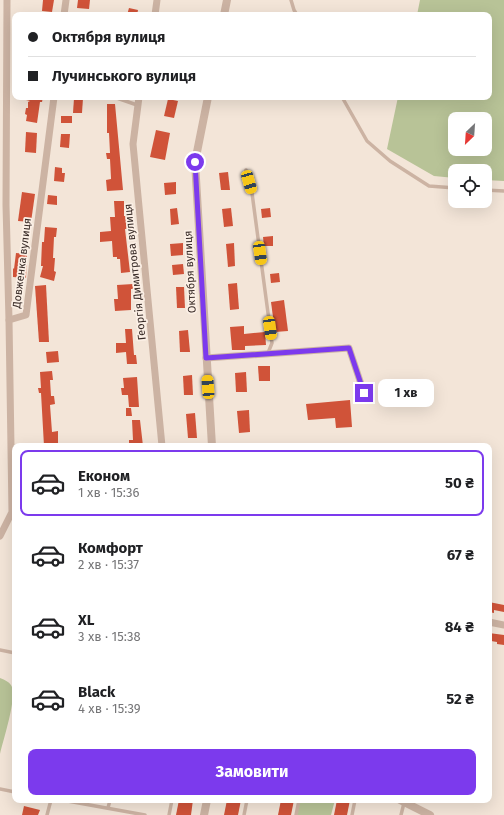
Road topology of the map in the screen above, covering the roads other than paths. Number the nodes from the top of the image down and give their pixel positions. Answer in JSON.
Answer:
{"nodes":[{"id":1,"x":7,"y":0,"type":"edge"},
{"id":2,"x":66,"y":0,"type":"edge"},
{"id":3,"x":157,"y":0,"type":"edge"},
{"id":4,"x":227,"y":0,"type":"edge"},
{"id":5,"x":291,"y":0,"type":"edge"},
{"id":6,"x":64,"y":12,"type":"edge"},
{"id":7,"x":155,"y":12,"type":"edge"},
{"id":8,"x":225,"y":12,"type":"edge"},
{"id":9,"x":295,"y":12,"type":"edge"},
{"id":10,"x":54,"y":100,"type":"edge"},
{"id":11,"x":123,"y":100,"type":"edge"},
{"id":12,"x":138,"y":100,"type":"edge"},
{"id":13,"x":207,"y":100,"type":"edge"},
{"id":14,"x":344,"y":100,"type":"edge"},
{"id":15,"x":137,"y":105,"type":"junction"},
{"id":16,"x":246,"y":170,"type":"dead end"},
{"id":17,"x":448,"y":187,"type":"edge"},
{"id":18,"x":492,"y":191,"type":"edge"},
{"id":19,"x":504,"y":192,"type":"edge"},
{"id":20,"x":9,"y":320,"type":"junction"},
{"id":21,"x":268,"y":353,"type":"junction"},
{"id":22,"x":206,"y":358,"type":"junction"},
{"id":23,"x":364,"y":393,"type":"dead end"},
{"id":24,"x":162,"y":443,"type":"edge"},
{"id":25,"x":212,"y":443,"type":"edge"},
{"id":26,"x":0,"y":536,"type":"edge"},
{"id":27,"x":492,"y":623,"type":"edge"},
{"id":28,"x":504,"y":625,"type":"edge"},
{"id":29,"x":0,"y":650,"type":"edge"},
{"id":30,"x":12,"y":653,"type":"edge"},
{"id":31,"x":0,"y":789,"type":"edge"},
{"id":32,"x":12,"y":791,"type":"edge"},
{"id":33,"x":50,"y":803,"type":"edge"},
{"id":34,"x":79,"y":803,"type":"edge"},
{"id":35,"x":109,"y":803,"type":"edge"},
{"id":36,"x":171,"y":803,"type":"edge"},
{"id":37,"x":206,"y":803,"type":"edge"},
{"id":38,"x":246,"y":803,"type":"edge"},
{"id":39,"x":298,"y":803,"type":"edge"},
{"id":40,"x":354,"y":803,"type":"edge"},
{"id":41,"x":402,"y":803,"type":"edge"},
{"id":42,"x":406,"y":803,"type":"edge"},
{"id":43,"x":108,"y":808,"type":"junction"},
{"id":44,"x":48,"y":815,"type":"edge"},
{"id":45,"x":145,"y":815,"type":"edge"},
{"id":46,"x":169,"y":815,"type":"edge"},
{"id":47,"x":204,"y":815,"type":"edge"},
{"id":48,"x":244,"y":815,"type":"edge"},
{"id":49,"x":296,"y":815,"type":"edge"},
{"id":50,"x":352,"y":815,"type":"edge"},
{"id":51,"x":401,"y":815,"type":"edge"},
{"id":52,"x":427,"y":815,"type":"edge"}],
"edges":[{"from":1,"to":20,"type":"street"},
{"from":2,"to":6,"type":"street"},
{"from":3,"to":7,"type":"street"},
{"from":4,"to":8,"type":"street"},
{"from":5,"to":9,"type":"lane"},
{"from":10,"to":20,"type":"street","name":"Довженка вулиця"},
{"from":11,"to":15,"type":"lane"},
{"from":12,"to":15,"type":"street","name":"Георгія Димитрова вулиця"},
{"from":13,"to":22,"type":"street","name":"Октября вулиця"},
{"from":14,"to":17,"type":"lane"},
{"from":15,"to":24,"type":"street","name":"Георгія Димитрова вулиця"},
{"from":16,"to":21,"type":"lane"},
{"from":18,"to":19,"type":"lane"},
{"from":20,"to":26,"type":"street","name":"Довженка вулиця"},
{"from":21,"to":22,"type":"street"},
{"from":21,"to":23,"type":"street"},
{"from":22,"to":25,"type":"street","name":"Октября вулиця"},
{"from":27,"to":28,"type":"street"},
{"from":29,"to":30,"type":"lane"},
{"from":31,"to":32,"type":"lane"},
{"from":33,"to":44,"type":"lane"},
{"from":34,"to":43,"type":"lane"},
{"from":35,"to":43,"type":"lane"},
{"from":36,"to":46,"type":"lane"},
{"from":37,"to":47,"type":"street"},
{"from":38,"to":48,"type":"lane"},
{"from":39,"to":49,"type":"lane"},
{"from":40,"to":50,"type":"lane"},
{"from":41,"to":51,"type":"lane"},
{"from":42,"to":52,"type":"street"},
{"from":43,"to":45,"type":"lane"}]}
